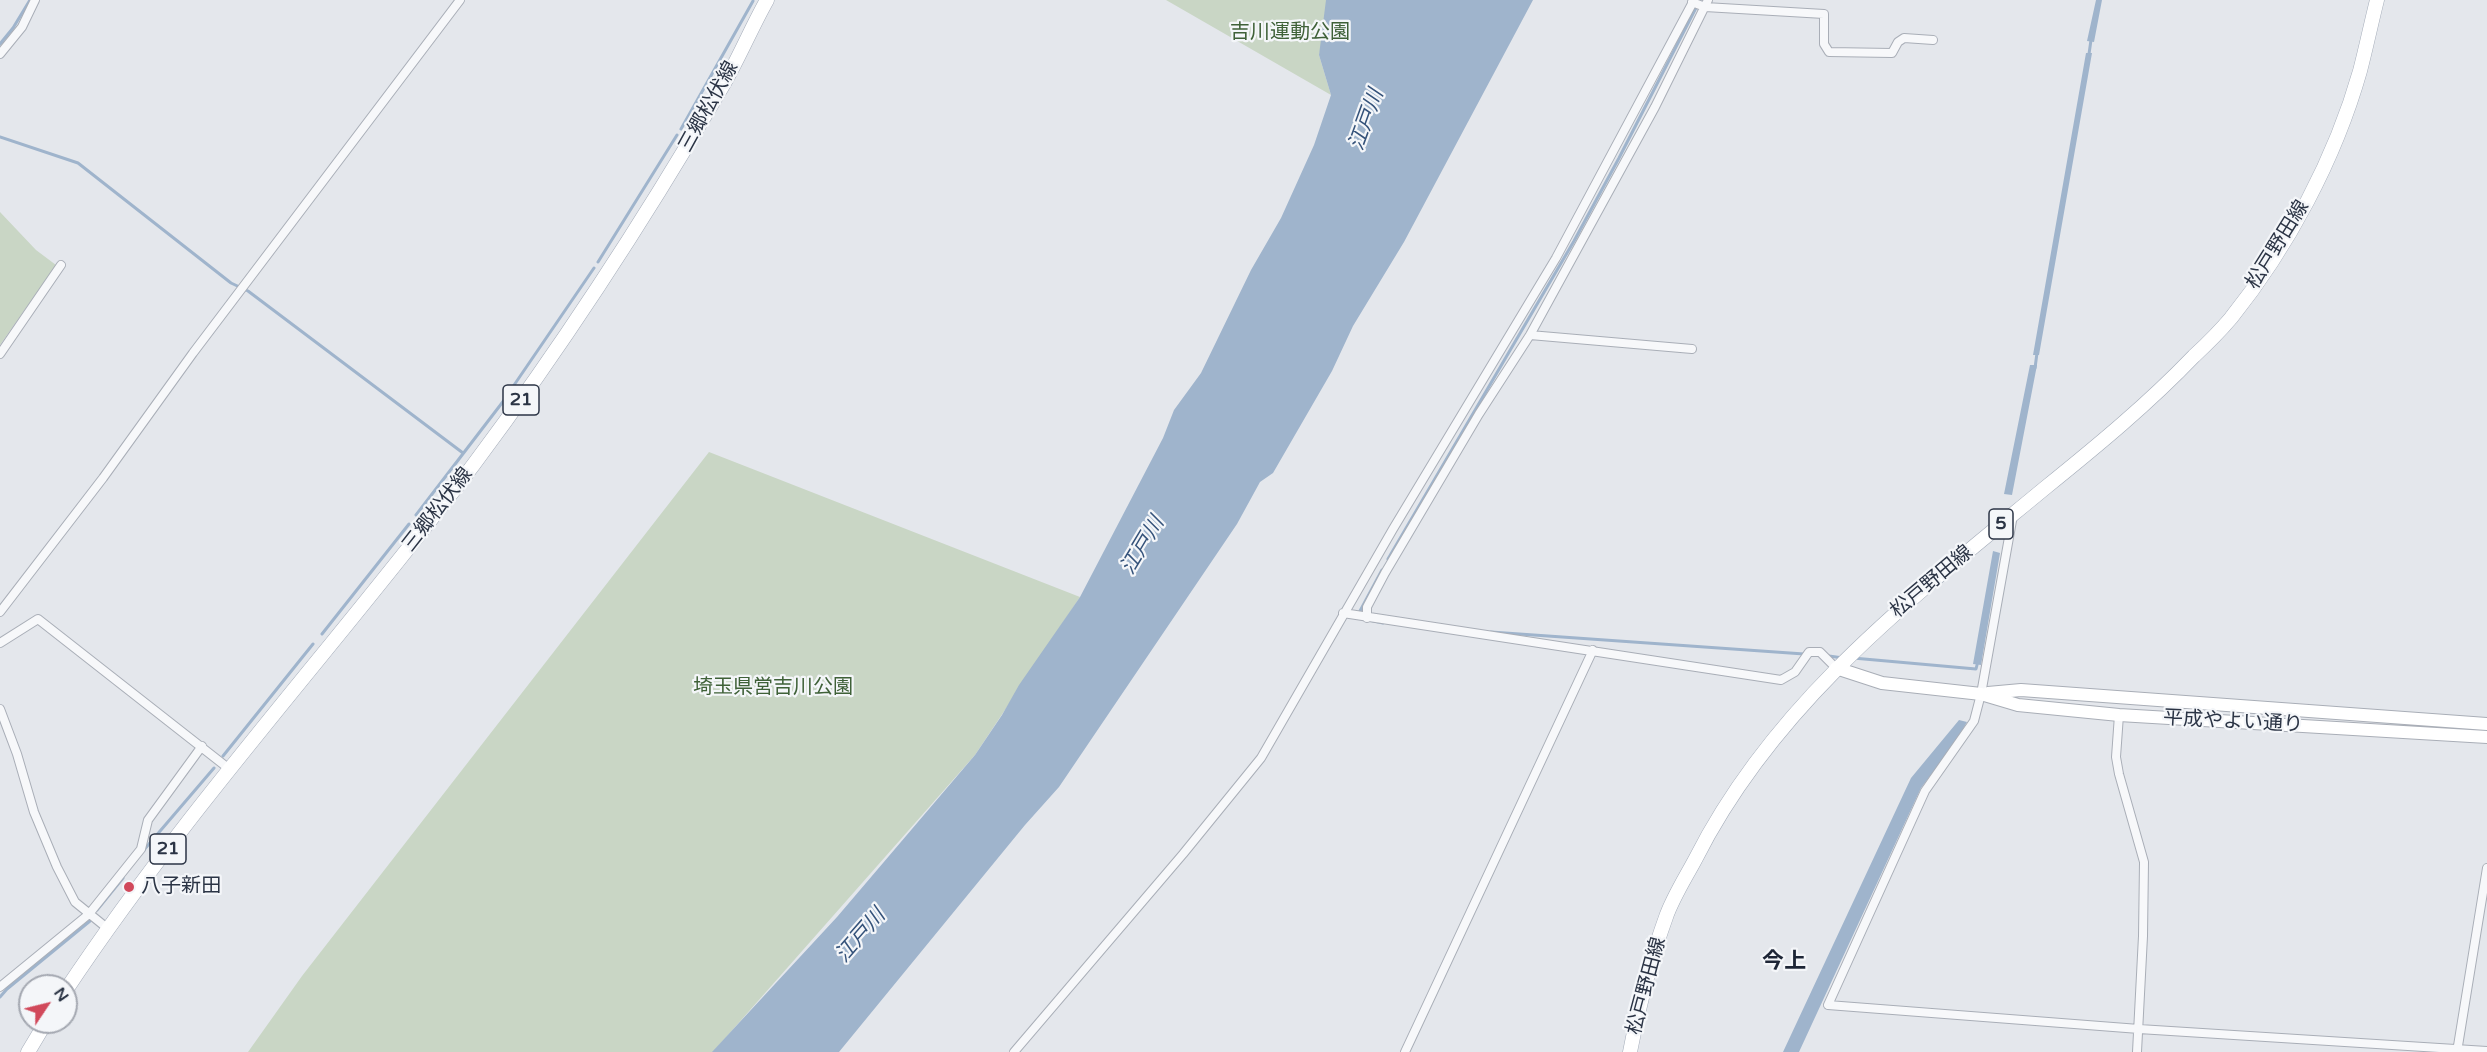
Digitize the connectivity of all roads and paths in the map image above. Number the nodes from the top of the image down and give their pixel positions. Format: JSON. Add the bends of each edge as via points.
{"nodes":[{"id":1,"x":35,"y":0,"type":"edge"},
{"id":2,"x":460,"y":0,"type":"edge"},
{"id":3,"x":2377,"y":0,"type":"edge"},
{"id":4,"x":763,"y":1,"type":"edge"},
{"id":5,"x":1693,"y":1,"type":"edge"},
{"id":6,"x":1707,"y":3,"type":"edge"},
{"id":7,"x":1933,"y":40,"type":"dead end"},
{"id":8,"x":0,"y":54,"type":"edge"},
{"id":9,"x":61,"y":265,"type":"dead end"},
{"id":10,"x":1530,"y":336,"type":"junction"},
{"id":11,"x":1692,"y":349,"type":"dead end"},
{"id":12,"x":0,"y":354,"type":"edge"},
{"id":13,"x":2013,"y":514,"type":"junction"},
{"id":14,"x":0,"y":612,"type":"edge"},
{"id":15,"x":1343,"y":613,"type":"junction"},
{"id":16,"x":1367,"y":618,"type":"junction"},
{"id":17,"x":0,"y":643,"type":"edge"},
{"id":18,"x":1593,"y":650,"type":"junction"},
{"id":19,"x":1836,"y":668,"type":"junction"},
{"id":20,"x":1981,"y":694,"type":"junction"},
{"id":21,"x":0,"y":709,"type":"edge"},
{"id":22,"x":2120,"y":716,"type":"junction"},
{"id":23,"x":2487,"y":724,"type":"edge"},
{"id":24,"x":2487,"y":737,"type":"edge"},
{"id":25,"x":202,"y":746,"type":"junction"},
{"id":26,"x":228,"y":768,"type":"junction"},
{"id":27,"x":2487,"y":868,"type":"edge"},
{"id":28,"x":89,"y":914,"type":"junction"},
{"id":29,"x":107,"y":928,"type":"junction"},
{"id":30,"x":77,"y":974,"type":"edge"},
{"id":31,"x":2,"y":983,"type":"edge"},
{"id":32,"x":2139,"y":1029,"type":"junction"},
{"id":33,"x":39,"y":1034,"type":"edge"},
{"id":34,"x":2457,"y":1051,"type":"edge"},
{"id":35,"x":28,"y":1052,"type":"edge"},
{"id":36,"x":1014,"y":1052,"type":"edge"},
{"id":37,"x":1405,"y":1052,"type":"edge"},
{"id":38,"x":1630,"y":1052,"type":"edge"},
{"id":39,"x":2138,"y":1052,"type":"edge"},
{"id":40,"x":2487,"y":1052,"type":"edge"}],
"edges":[{"from":1,"to":8,"type":"street","via":[[22,27]]},
{"from":2,"to":14,"type":"street"},
{"from":3,"to":13,"type":"main road","name":"松戸野田線","number":"5","via":[[2346,113],[2318,179],[2260,278],[2230,320],[2176,375],[2118,429]]},
{"from":4,"to":26,"type":"main road","name":"三郷松伏線","number":"21","via":[[722,88],[661,189],[519,403],[424,528]]},
{"from":5,"to":6,"type":"street"},
{"from":5,"to":15,"type":"street","via":[[1556,258]]},
{"from":6,"to":7,"type":"street","via":[[1824,14],[1824,44],[1829,51],[1892,53],[1904,38]]},
{"from":6,"to":10,"type":"street"},
{"from":9,"to":12,"type":"street"},
{"from":10,"to":11,"type":"street"},
{"from":10,"to":16,"type":"street","via":[[1385,573],[1367,608]]},
{"from":13,"to":19,"type":"main road","name":"松戸野田線","number":"5","via":[[1910,599]]},
{"from":13,"to":20,"type":"street"},
{"from":15,"to":16,"type":"street"},
{"from":15,"to":36,"type":"street","via":[[1255,766]]},
{"from":16,"to":18,"type":"street"},
{"from":17,"to":25,"type":"street","via":[[38,619]]},
{"from":18,"to":19,"type":"street","via":[[1781,680],[1795,672],[1809,651],[1820,652]]},
{"from":18,"to":37,"type":"street"},
{"from":19,"to":20,"type":"street","name":"平成やよい通り","via":[[1882,683]]},
{"from":19,"to":38,"type":"main road","name":"松戸野田線","number":"5","via":[[1778,732],[1713,824],[1667,914],[1640,1003]]},
{"from":20,"to":22,"type":"street","name":"平成やよい通り","via":[[2018,705]]},
{"from":20,"to":23,"type":"street","name":"平成やよい通り","via":[[2021,690]]},
{"from":20,"to":32,"type":"street","via":[[1974,721],[1925,791],[1828,1005]]},
{"from":21,"to":28,"type":"street","via":[[57,867],[75,902]]},
{"from":22,"to":24,"type":"street","name":"平成やよい通り"},
{"from":22,"to":32,"type":"street","via":[[2116,756],[2144,862]]},
{"from":25,"to":26,"type":"street"},
{"from":25,"to":28,"type":"street","via":[[148,820],[141,849]]},
{"from":26,"to":29,"type":"main road","name":"三郷松伏線","number":"21"},
{"from":27,"to":34,"type":"street"},
{"from":28,"to":29,"type":"street"},
{"from":28,"to":31,"type":"street"},
{"from":29,"to":30,"type":"main road","name":"三郷松伏線","number":"21"},
{"from":32,"to":34,"type":"street"},
{"from":32,"to":39,"type":"street"},
{"from":33,"to":35,"type":"main road"},
{"from":34,"to":40,"type":"street"}]}
